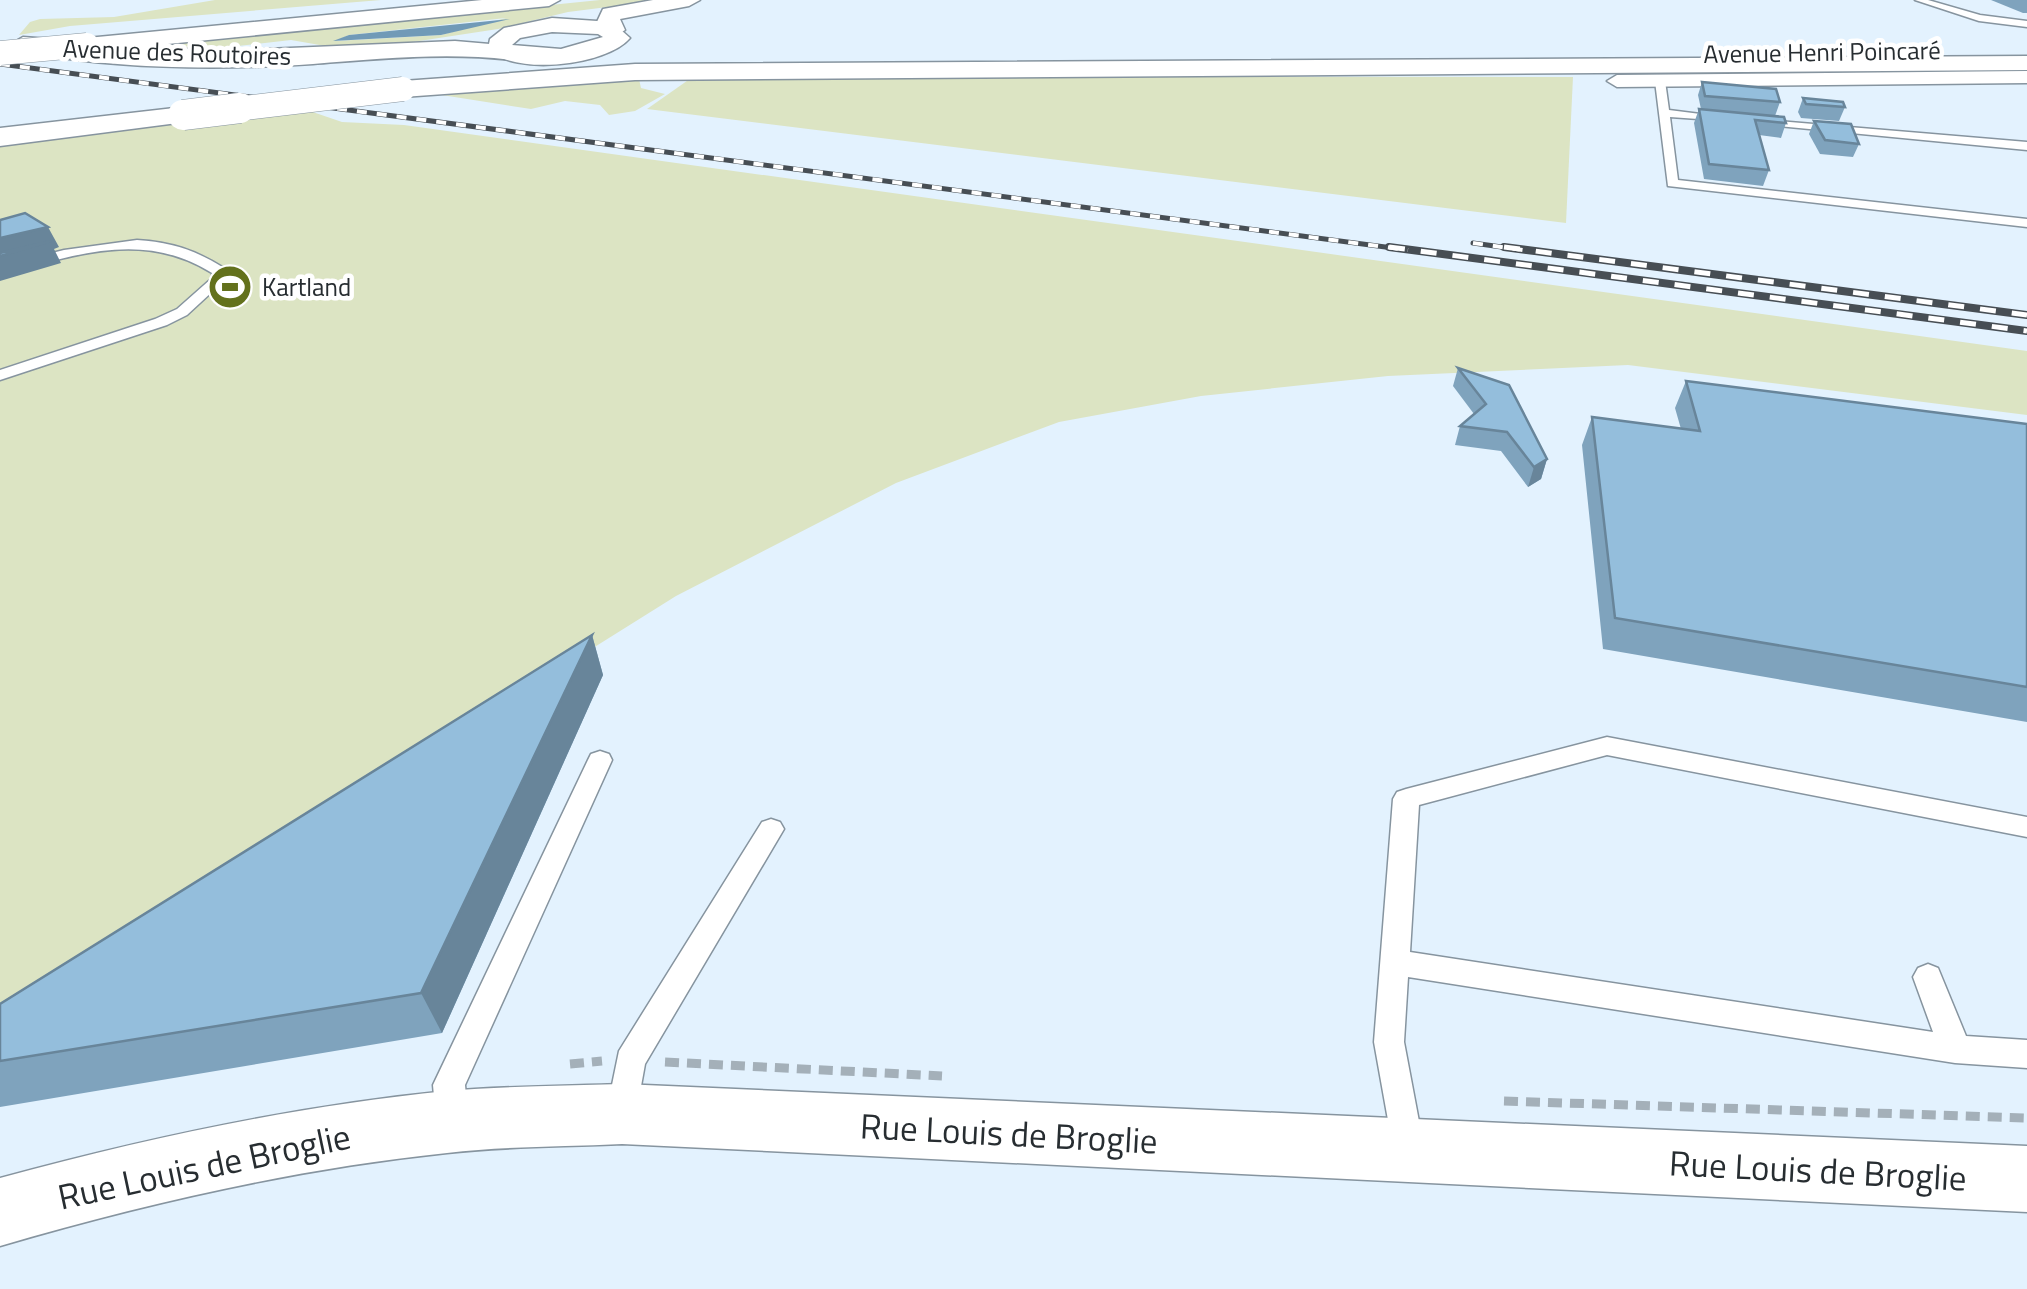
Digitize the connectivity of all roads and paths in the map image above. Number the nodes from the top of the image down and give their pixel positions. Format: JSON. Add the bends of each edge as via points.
{"nodes":[{"id":1,"x":474,"y":0,"type":"edge"},
{"id":2,"x":548,"y":0,"type":"edge"},
{"id":3,"x":689,"y":0,"type":"edge"},
{"id":4,"x":1919,"y":0,"type":"edge"},
{"id":5,"x":2027,"y":24,"type":"edge"},
{"id":6,"x":613,"y":36,"type":"junction"},
{"id":7,"x":0,"y":43,"type":"edge"},
{"id":8,"x":0,"y":54,"type":"edge"},
{"id":9,"x":2027,"y":61,"type":"edge"},
{"id":10,"x":1105,"y":66,"type":"junction"},
{"id":11,"x":758,"y":72,"type":"junction"},
{"id":12,"x":2027,"y":78,"type":"edge"},
{"id":13,"x":1617,"y":81,"type":"dead end"},
{"id":14,"x":1660,"y":81,"type":"junction"},
{"id":15,"x":1664,"y":112,"type":"junction"},
{"id":16,"x":0,"y":137,"type":"edge"},
{"id":17,"x":2027,"y":146,"type":"edge"},
{"id":18,"x":2027,"y":223,"type":"edge"},
{"id":19,"x":0,"y":271,"type":"edge"},
{"id":20,"x":0,"y":375,"type":"edge"},
{"id":21,"x":600,"y":760,"type":"dead end"},
{"id":22,"x":2027,"y":827,"type":"edge"},
{"id":23,"x":771,"y":828,"type":"dead end"},
{"id":24,"x":1394,"y":962,"type":"junction"},
{"id":25,"x":1928,"y":977,"type":"dead end"},
{"id":26,"x":1955,"y":1049,"type":"junction"},
{"id":27,"x":2027,"y":1054,"type":"edge"},
{"id":28,"x":558,"y":1064,"type":"dead end"},
{"id":29,"x":964,"y":1077,"type":"dead end"},
{"id":30,"x":626,"y":1088,"type":"junction"},
{"id":31,"x":1497,"y":1100,"type":"dead end"},
{"id":32,"x":2027,"y":1118,"type":"edge"},
{"id":33,"x":452,"y":1121,"type":"junction"},
{"id":34,"x":1408,"y":1151,"type":"junction"},
{"id":35,"x":2027,"y":1179,"type":"edge"},
{"id":36,"x":0,"y":1212,"type":"edge"}],
"edges":[{"from":1,"to":7,"type":"main road"},
{"from":2,"to":8,"type":"main road","bridge":true},
{"from":3,"to":6,"type":"main road","via":[[611,14],[606,18]]},
{"from":4,"to":5,"type":"lane"},
{"from":6,"to":7,"type":"main road","name":"Avenue des Routoires","via":[[573,24],[512,43],[177,58]]},
{"from":6,"to":10,"type":"main road","name":"Avenue des Routoires","via":[[618,52],[644,58]]},
{"from":9,"to":10,"type":"main road"},
{"from":9,"to":11,"type":"main road"},
{"from":10,"to":11,"type":"main road"},
{"from":11,"to":16,"type":"main road","bridge":true,"via":[[586,73]]},
{"from":12,"to":14,"type":"street","name":"Avenue Henri Poincaré"},
{"from":13,"to":14,"type":"street","name":"Avenue Henri Poincaré"},
{"from":14,"to":15,"type":"lane"},
{"from":15,"to":17,"type":"lane"},
{"from":15,"to":18,"type":"lane","via":[[1672,183]]},
{"from":19,"to":20,"type":"lane","via":[[89,249],[162,246],[219,270],[219,280],[182,312]]},
{"from":21,"to":33,"type":"lane","via":[[454,1073]]},
{"from":22,"to":24,"type":"lane","via":[[1607,746],[1406,798]]},
{"from":23,"to":30,"type":"lane"},
{"from":24,"to":26,"type":"lane"},
{"from":24,"to":34,"type":"lane","via":[[1388,1042]]},
{"from":25,"to":26,"type":"lane"},
{"from":26,"to":27,"type":"lane"},
{"from":28,"to":30,"type":"path"},
{"from":29,"to":30,"type":"path"},
{"from":30,"to":33,"type":"street","name":"Rue Louis de Broglie"},
{"from":30,"to":34,"type":"street","name":"Rue Louis de Broglie"},
{"from":31,"to":32,"type":"path"},
{"from":33,"to":36,"type":"street","name":"Rue Louis de Broglie","via":[[220,1159]]},
{"from":34,"to":35,"type":"street","name":"Rue Louis de Broglie"}]}
